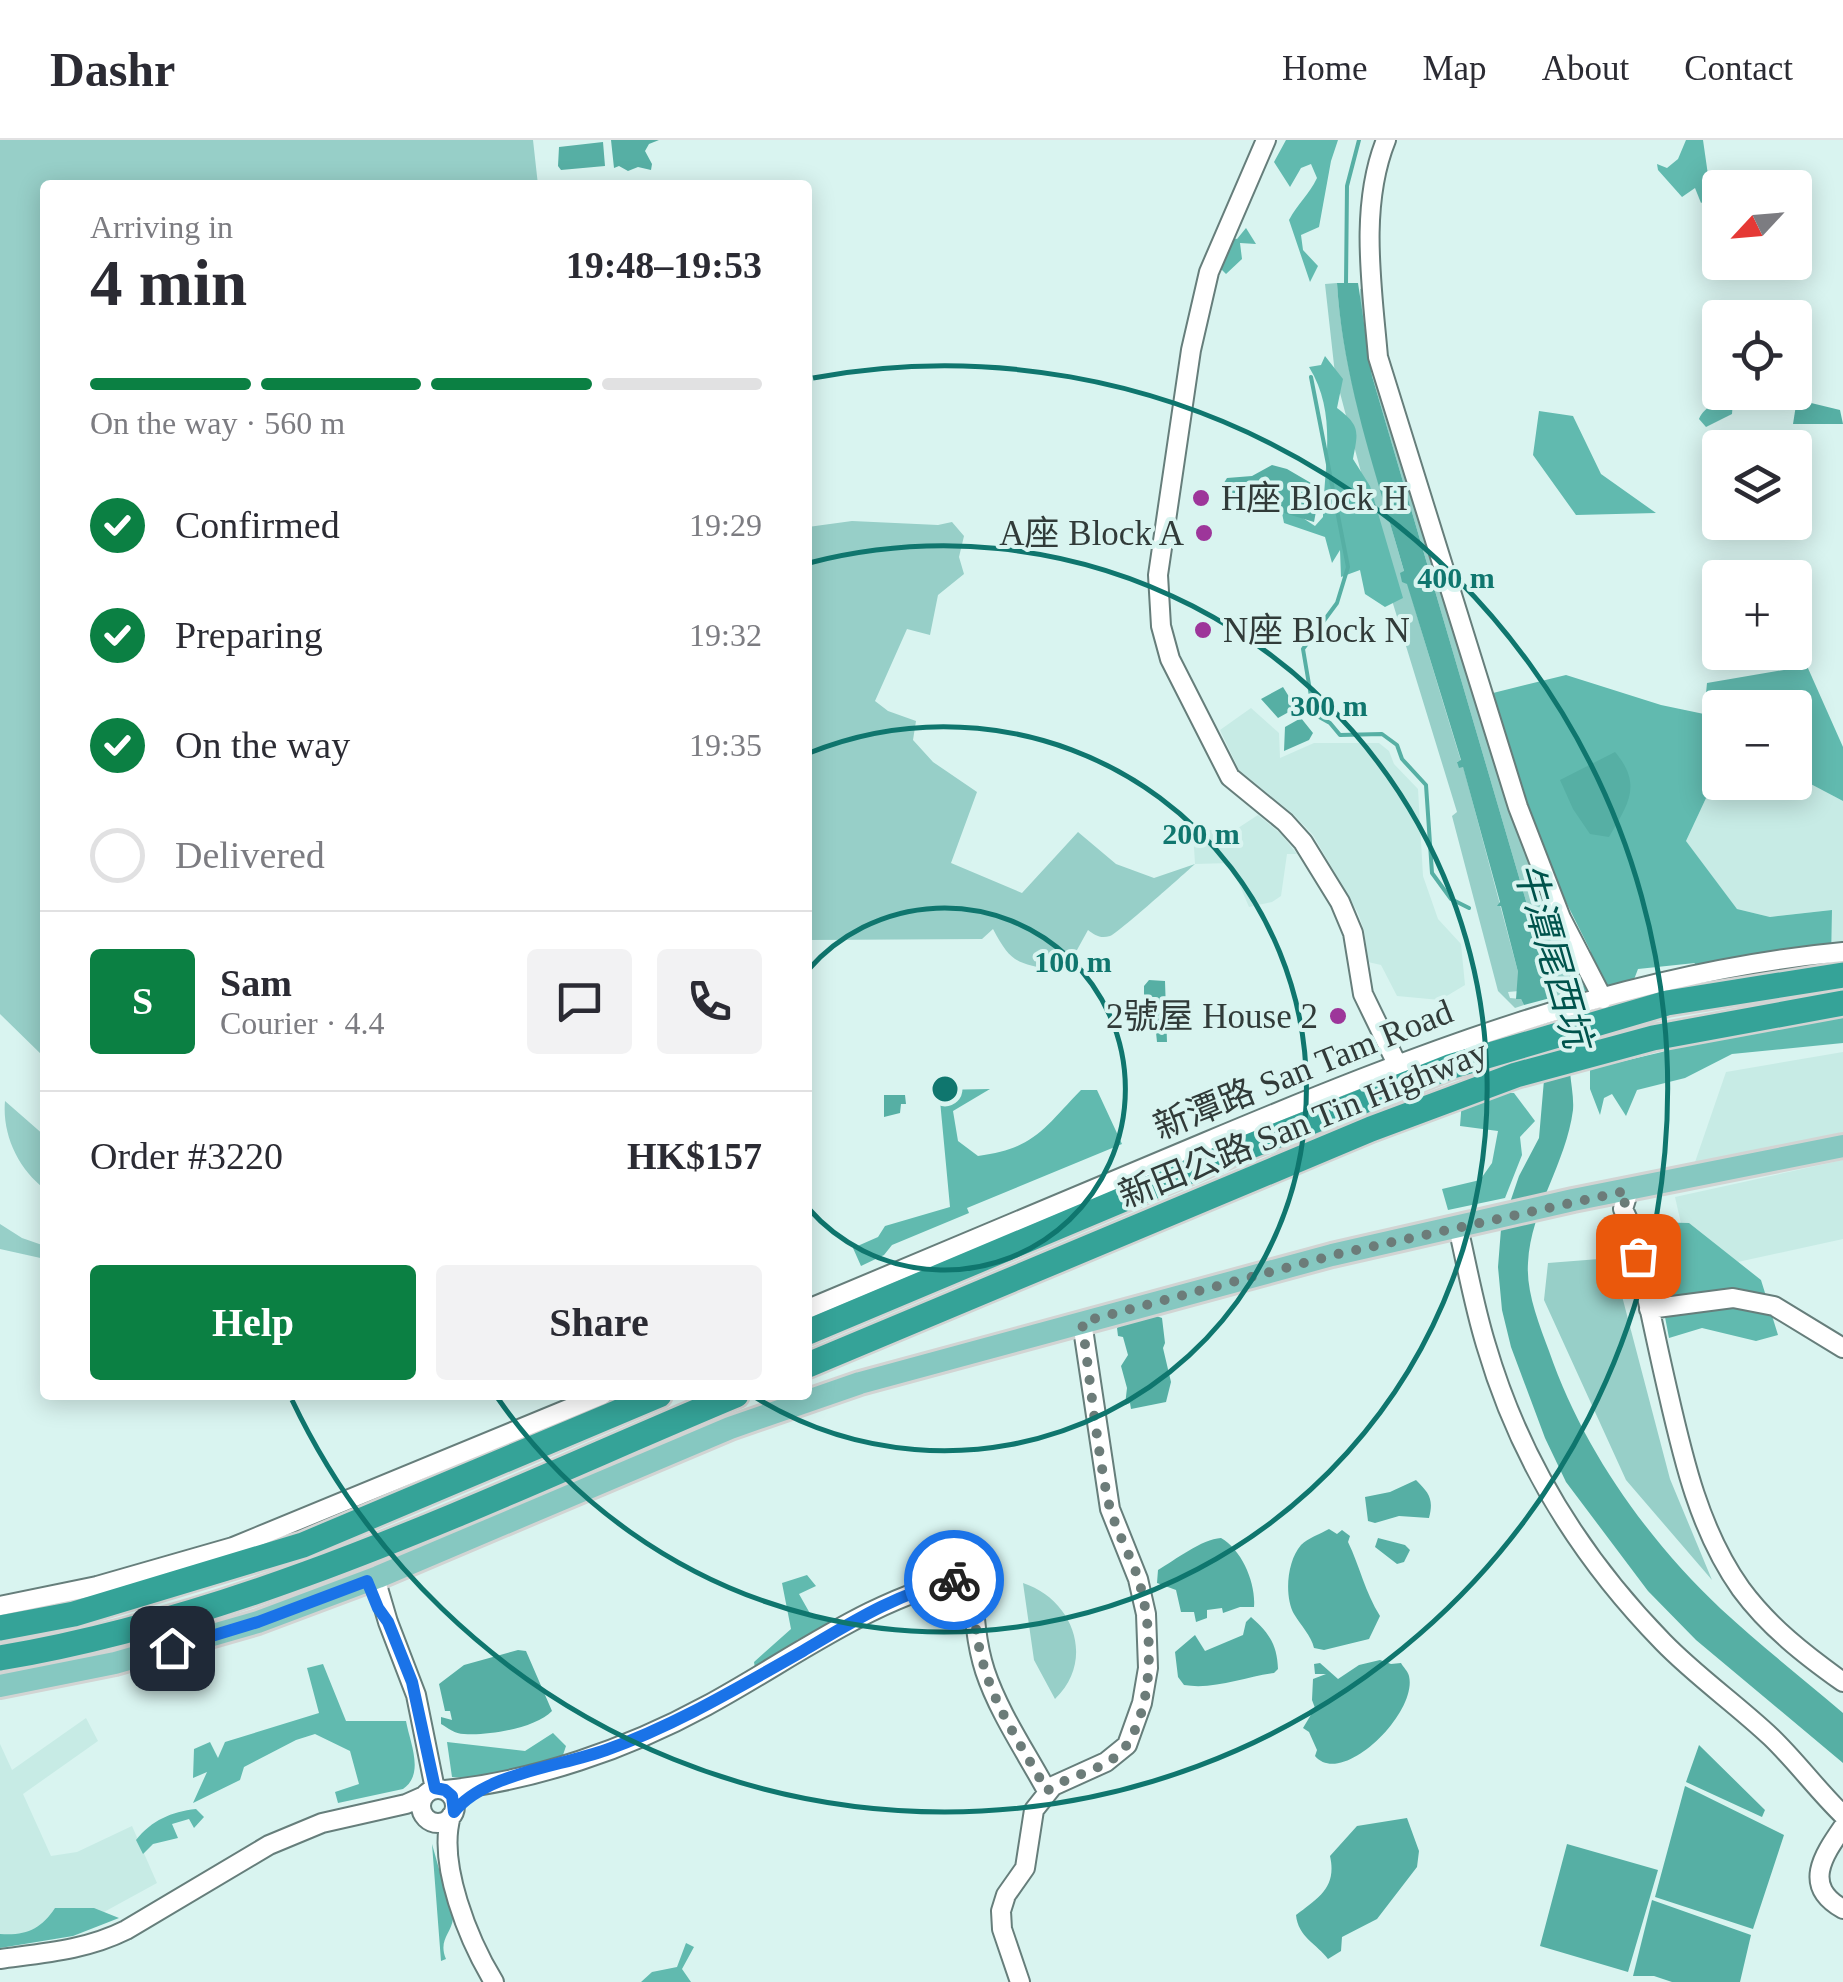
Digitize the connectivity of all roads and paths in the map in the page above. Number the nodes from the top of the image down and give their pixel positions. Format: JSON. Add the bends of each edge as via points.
{"nodes":[{"id":1,"x":1266,"y":140,"type":"edge"},
{"id":2,"x":1386,"y":140,"type":"edge"},
{"id":3,"x":1843,"y":952,"type":"edge"},
{"id":4,"x":1843,"y":975,"type":"edge"},
{"id":5,"x":1603,"y":998,"type":"junction"},
{"id":6,"x":1843,"y":1002,"type":"edge"},
{"id":7,"x":1570,"y":1018,"type":"junction"},
{"id":8,"x":1503,"y":1038,"type":"junction"},
{"id":9,"x":1396,"y":1064,"type":"junction"},
{"id":10,"x":1843,"y":1146,"type":"edge"},
{"id":11,"x":1627,"y":1194,"type":"junction"},
{"id":12,"x":1458,"y":1226,"type":"junction"},
{"id":13,"x":812,"y":1307,"type":"edge"},
{"id":14,"x":1649,"y":1309,"type":"junction"},
{"id":15,"x":1082,"y":1322,"type":"junction"},
{"id":16,"x":812,"y":1330,"type":"edge"},
{"id":17,"x":1843,"y":1348,"type":"edge"},
{"id":18,"x":812,"y":1363,"type":"edge"},
{"id":19,"x":812,"y":1399,"type":"edge"},
{"id":20,"x":590,"y":1400,"type":"edge"},
{"id":21,"x":647,"y":1400,"type":"edge"},
{"id":22,"x":724,"y":1400,"type":"edge"},
{"id":23,"x":810,"y":1400,"type":"edge"},
{"id":24,"x":371,"y":1579,"type":"junction"},
{"id":25,"x":0,"y":1606,"type":"edge"},
{"id":26,"x":0,"y":1628,"type":"edge"},
{"id":27,"x":0,"y":1658,"type":"edge"},
{"id":28,"x":1843,"y":1682,"type":"edge"},
{"id":29,"x":0,"y":1686,"type":"edge"},
{"id":30,"x":485,"y":1786,"type":"junction"},
{"id":31,"x":1047,"y":1791,"type":"junction"},
{"id":32,"x":431,"y":1802,"type":"junction"},
{"id":33,"x":452,"y":1814,"type":"junction"},
{"id":34,"x":1843,"y":1815,"type":"edge"},
{"id":35,"x":1843,"y":1827,"type":"edge"},
{"id":36,"x":450,"y":1861,"type":"junction"},
{"id":37,"x":1843,"y":1909,"type":"edge"},
{"id":38,"x":0,"y":1959,"type":"edge"},
{"id":39,"x":494,"y":1982,"type":"edge"},
{"id":40,"x":1020,"y":1982,"type":"edge"}],
"edges":[{"from":1,"to":9,"type":"street","via":[[1210,272],[1191,350],[1158,575],[1162,626],[1170,659],[1230,777],[1303,842],[1340,902],[1353,933],[1362,994]]},
{"from":2,"to":5,"type":"street","via":[[1371,199],[1378,357],[1514,793],[1561,918]]},
{"from":3,"to":5,"type":"street"},
{"from":4,"to":7,"type":"highway","name":"新田公路 San Tin Highway"},
{"from":5,"to":7,"type":"street"},
{"from":6,"to":18,"type":"highway","name":"新田公路 San Tin Highway","via":[[1725,1022],[1516,1075]]},
{"from":7,"to":8,"type":"highway","name":"新田公路 San Tin Highway"},
{"from":8,"to":9,"type":"street","name":"新潭路 San Tam Road"},
{"from":8,"to":16,"type":"highway","name":"新田公路 San Tin Highway","via":[[1449,1067]]},
{"from":9,"to":13,"type":"street","name":"新潭路 San Tam Road"},
{"from":10,"to":11,"type":"main road"},
{"from":11,"to":12,"type":"main road"},
{"from":11,"to":14,"type":"street","via":[[1624,1209]]},
{"from":12,"to":15,"type":"main road"},
{"from":12,"to":34,"type":"street","via":[[1498,1381],[1568,1525],[1666,1645],[1770,1736]]},
{"from":14,"to":17,"type":"street","via":[[1734,1298],[1774,1306]]},
{"from":14,"to":28,"type":"street","via":[[1706,1527],[1760,1612]]},
{"from":15,"to":19,"type":"main road"},
{"from":15,"to":31,"type":"street","via":[[1107,1495],[1146,1614],[1148,1668],[1126,1745]]},
{"from":20,"to":25,"type":"street","via":[[234,1546]]},
{"from":21,"to":26,"type":"highway","via":[[303,1545],[74,1614]]},
{"from":22,"to":27,"type":"highway","via":[[289,1581],[121,1633]]},
{"from":23,"to":24,"type":"main road"},
{"from":24,"to":29,"type":"main road","via":[[172,1648]]},
{"from":24,"to":32,"type":"street","via":[[416,1695]]},
{"from":30,"to":31,"type":"street","via":[[636,1738],[705,1707],[894,1600],[972,1576],[985,1671]]},
{"from":30,"to":32,"type":"street"},
{"from":30,"to":33,"type":"street"},
{"from":31,"to":40,"type":"street","via":[[1032,1818],[1025,1868],[1001,1911]]},
{"from":32,"to":33,"type":"street","via":[[454,1800]]},
{"from":32,"to":33,"type":"street","via":[[439,1823]]},
{"from":32,"to":36,"type":"street"},
{"from":32,"to":38,"type":"street","via":[[335,1819],[269,1844],[102,1942]]},
{"from":33,"to":36,"type":"street"},
{"from":35,"to":37,"type":"street","via":[[1819,1878],[1826,1897]]},
{"from":36,"to":39,"type":"street","via":[[468,1929]]}]}
